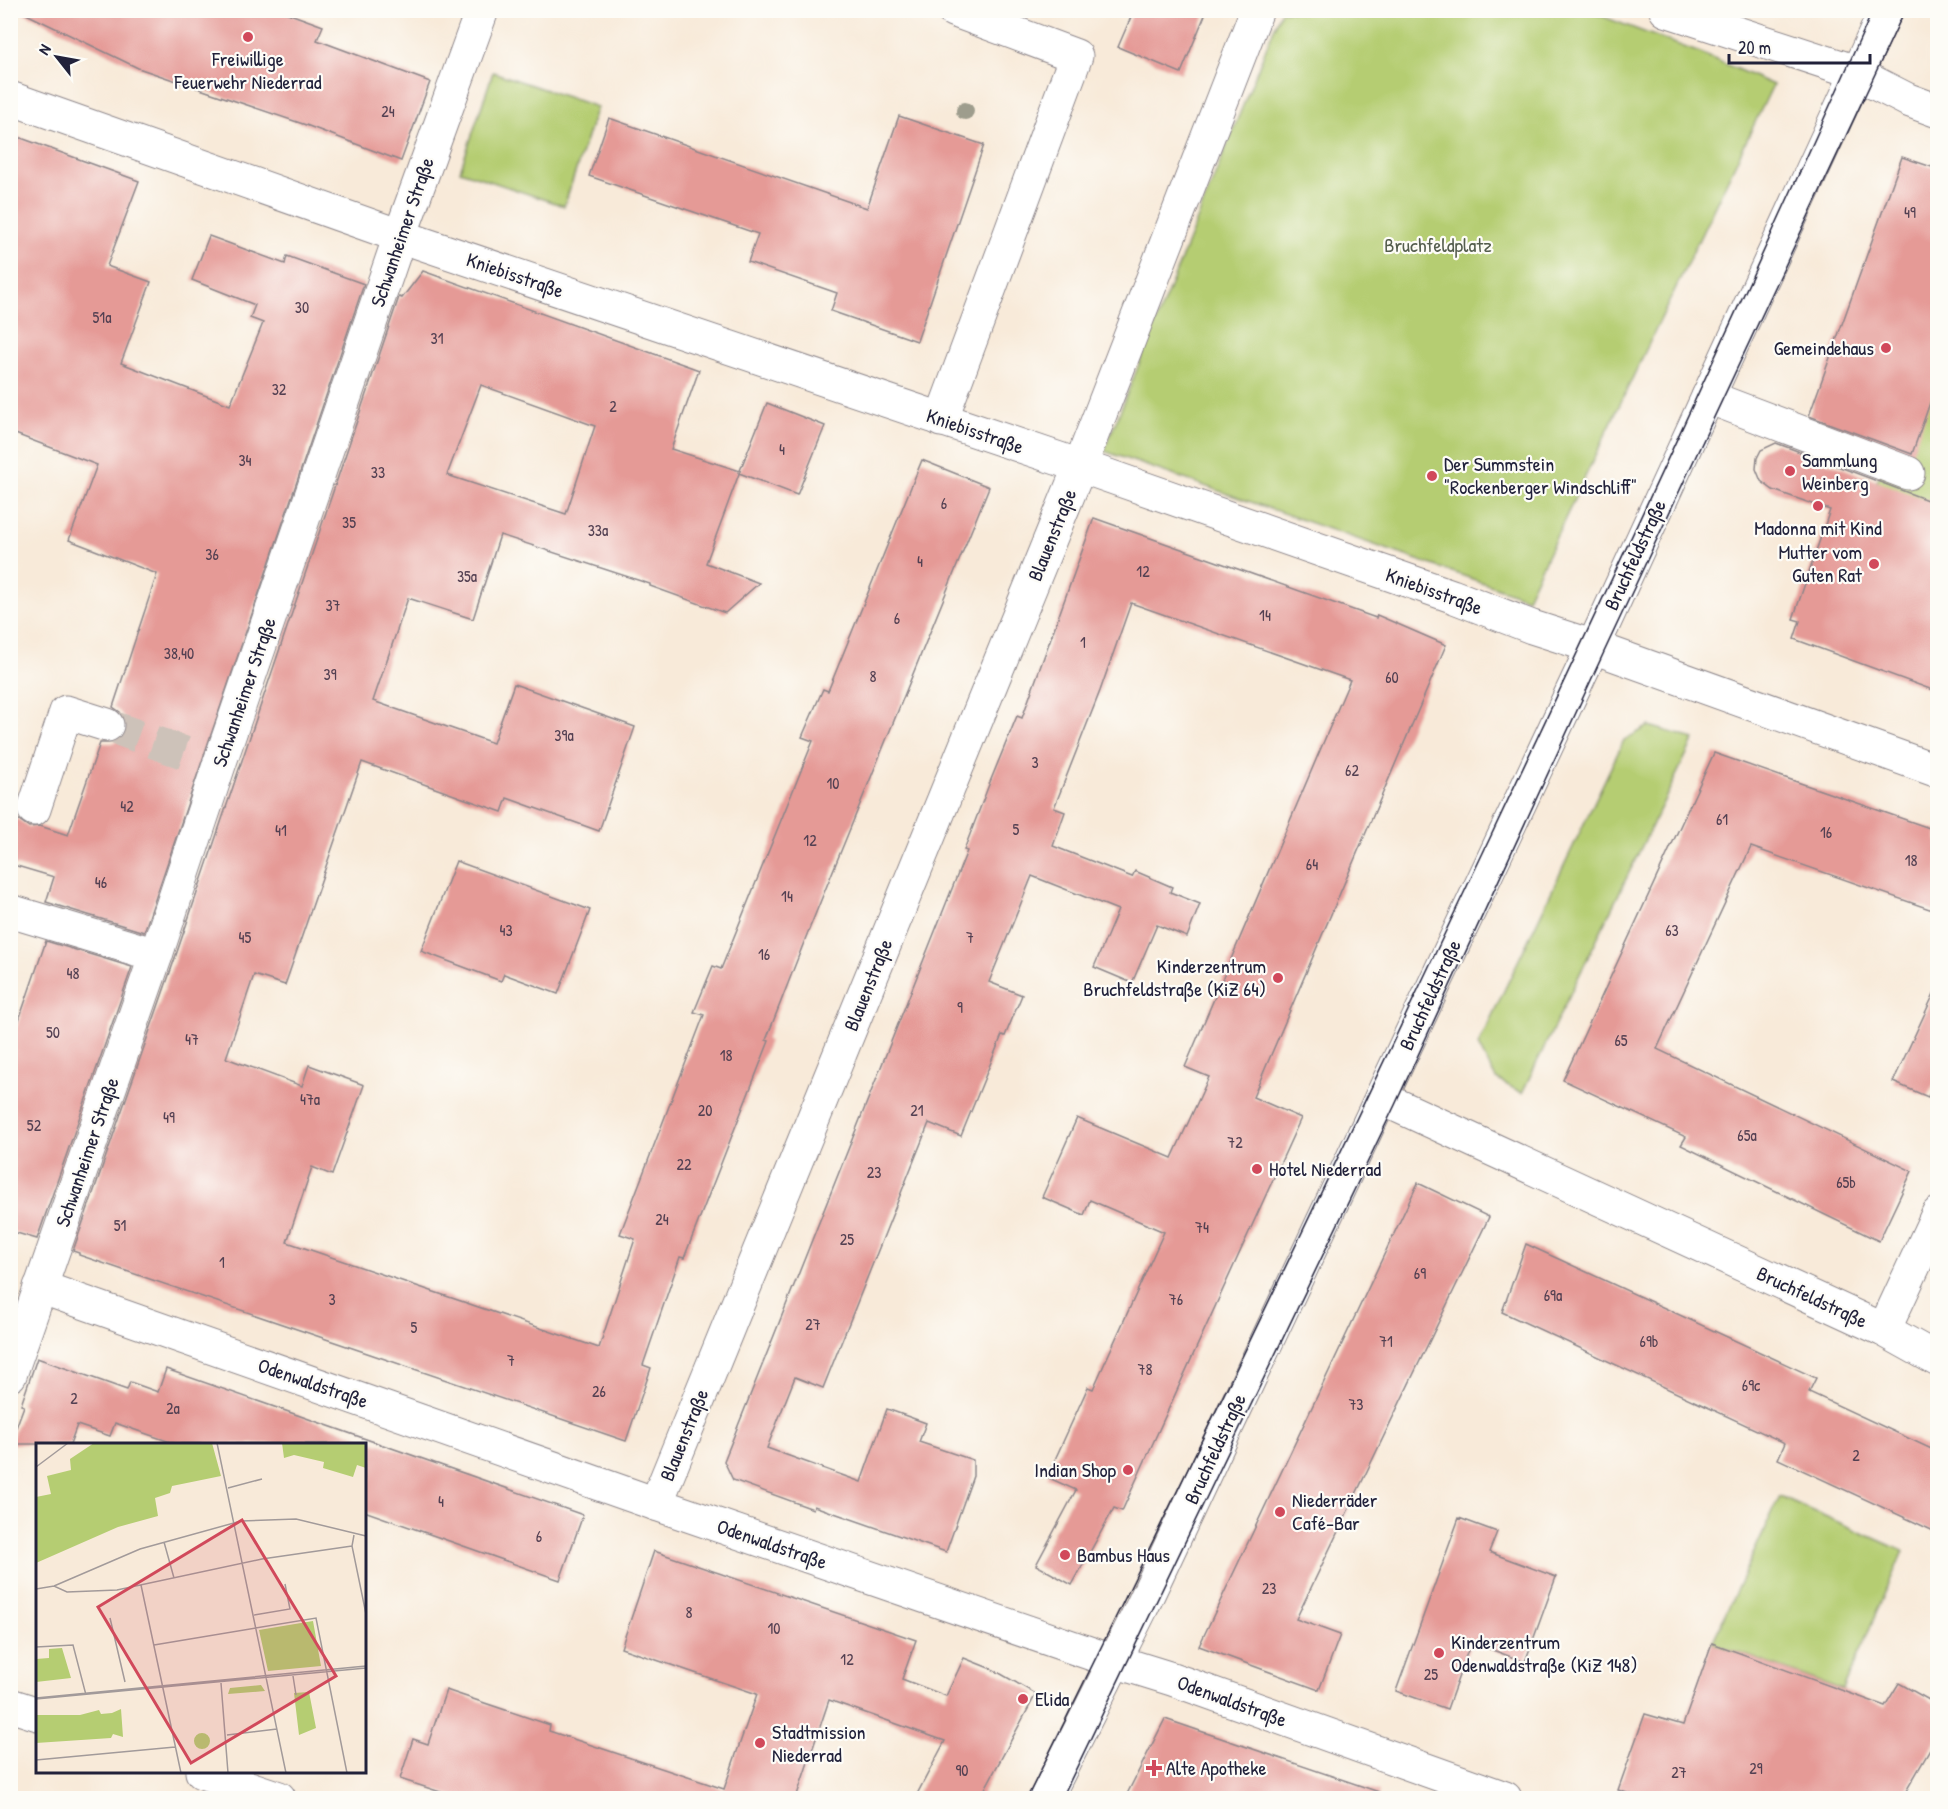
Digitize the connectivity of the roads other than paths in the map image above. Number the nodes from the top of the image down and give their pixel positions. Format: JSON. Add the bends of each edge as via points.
{"nodes":[{"id":1,"x":482,"y":10,"type":"edge"},
{"id":2,"x":953,"y":10,"type":"edge"},
{"id":3,"x":1257,"y":10,"type":"edge"},
{"id":4,"x":1666,"y":10,"type":"edge"},
{"id":5,"x":1886,"y":10,"type":"edge"},
{"id":6,"x":1857,"y":74,"type":"junction"},
{"id":7,"x":10,"y":98,"type":"edge"},
{"id":8,"x":1938,"y":111,"type":"edge"},
{"id":9,"x":400,"y":236,"type":"junction"},
{"id":10,"x":1708,"y":398,"type":"junction"},
{"id":11,"x":941,"y":420,"type":"junction"},
{"id":12,"x":1080,"y":466,"type":"junction"},
{"id":13,"x":1908,"y":473,"type":"dead end"},
{"id":14,"x":1593,"y":647,"type":"junction"},
{"id":15,"x":107,"y":725,"type":"tunnel mouth"},
{"id":16,"x":1938,"y":771,"type":"edge"},
{"id":17,"x":34,"y":809,"type":"dead end"},
{"id":18,"x":10,"y":911,"type":"edge"},
{"id":19,"x":156,"y":955,"type":"junction"},
{"id":20,"x":1382,"y":1098,"type":"junction"},
{"id":21,"x":1938,"y":1214,"type":"edge"},
{"id":22,"x":40,"y":1287,"type":"junction"},
{"id":23,"x":1884,"y":1330,"type":"junction"},
{"id":24,"x":1938,"y":1360,"type":"edge"},
{"id":25,"x":10,"y":1375,"type":"edge"},
{"id":26,"x":656,"y":1504,"type":"junction"},
{"id":27,"x":1114,"y":1662,"type":"junction"},
{"id":28,"x":10,"y":1705,"type":"edge"},
{"id":29,"x":36,"y":1713,"type":"edge"},
{"id":30,"x":205,"y":1773,"type":"edge"},
{"id":31,"x":279,"y":1798,"type":"edge"},
{"id":32,"x":1046,"y":1798,"type":"edge"},
{"id":33,"x":1504,"y":1798,"type":"edge"}],
"edges":[{"from":1,"to":9,"type":"street","name":"Schwanheimer Straße"},
{"from":2,"to":11,"type":"street","via":[[1076,56]]},
{"from":3,"to":12,"type":"street"},
{"from":4,"to":6,"type":"street"},
{"from":5,"to":6,"type":"street","name":"Bruchfeldstraße"},
{"from":6,"to":8,"type":"street"},
{"from":6,"to":10,"type":"street","name":"Bruchfeldstraße"},
{"from":7,"to":9,"type":"street","name":"Kniebisstraße"},
{"from":9,"to":11,"type":"street","name":"Kniebisstraße"},
{"from":9,"to":19,"type":"street","name":"Schwanheimer Straße","via":[[206,760]]},
{"from":10,"to":13,"type":"street"},
{"from":10,"to":14,"type":"street","name":"Bruchfeldstraße"},
{"from":11,"to":12,"type":"street","name":"Kniebisstraße"},
{"from":12,"to":14,"type":"street","name":"Kniebisstraße"},
{"from":12,"to":26,"type":"street","name":"Blauenstraße"},
{"from":14,"to":16,"type":"street","name":"Kniebisstraße"},
{"from":14,"to":20,"type":"street","name":"Bruchfeldstraße"},
{"from":15,"to":17,"type":"street","via":[[66,712]]},
{"from":18,"to":19,"type":"street"},
{"from":19,"to":22,"type":"street","name":"Schwanheimer Straße"},
{"from":20,"to":23,"type":"street","name":"Bruchfeldstraße"},
{"from":20,"to":27,"type":"street","name":"Bruchfeldstraße"},
{"from":21,"to":23,"type":"street"},
{"from":22,"to":25,"type":"street","name":"Schwanheimer Straße"},
{"from":22,"to":26,"type":"street","name":"Odenwaldstraße"},
{"from":23,"to":24,"type":"street","name":"Bruchfeldstraße"},
{"from":26,"to":27,"type":"street","name":"Odenwaldstraße"},
{"from":27,"to":32,"type":"street","name":"Bruchfeldstraße"},
{"from":27,"to":33,"type":"street","name":"Odenwaldstraße","via":[[1172,1679]]},
{"from":28,"to":29,"type":"street"},
{"from":30,"to":31,"type":"street"}]}
